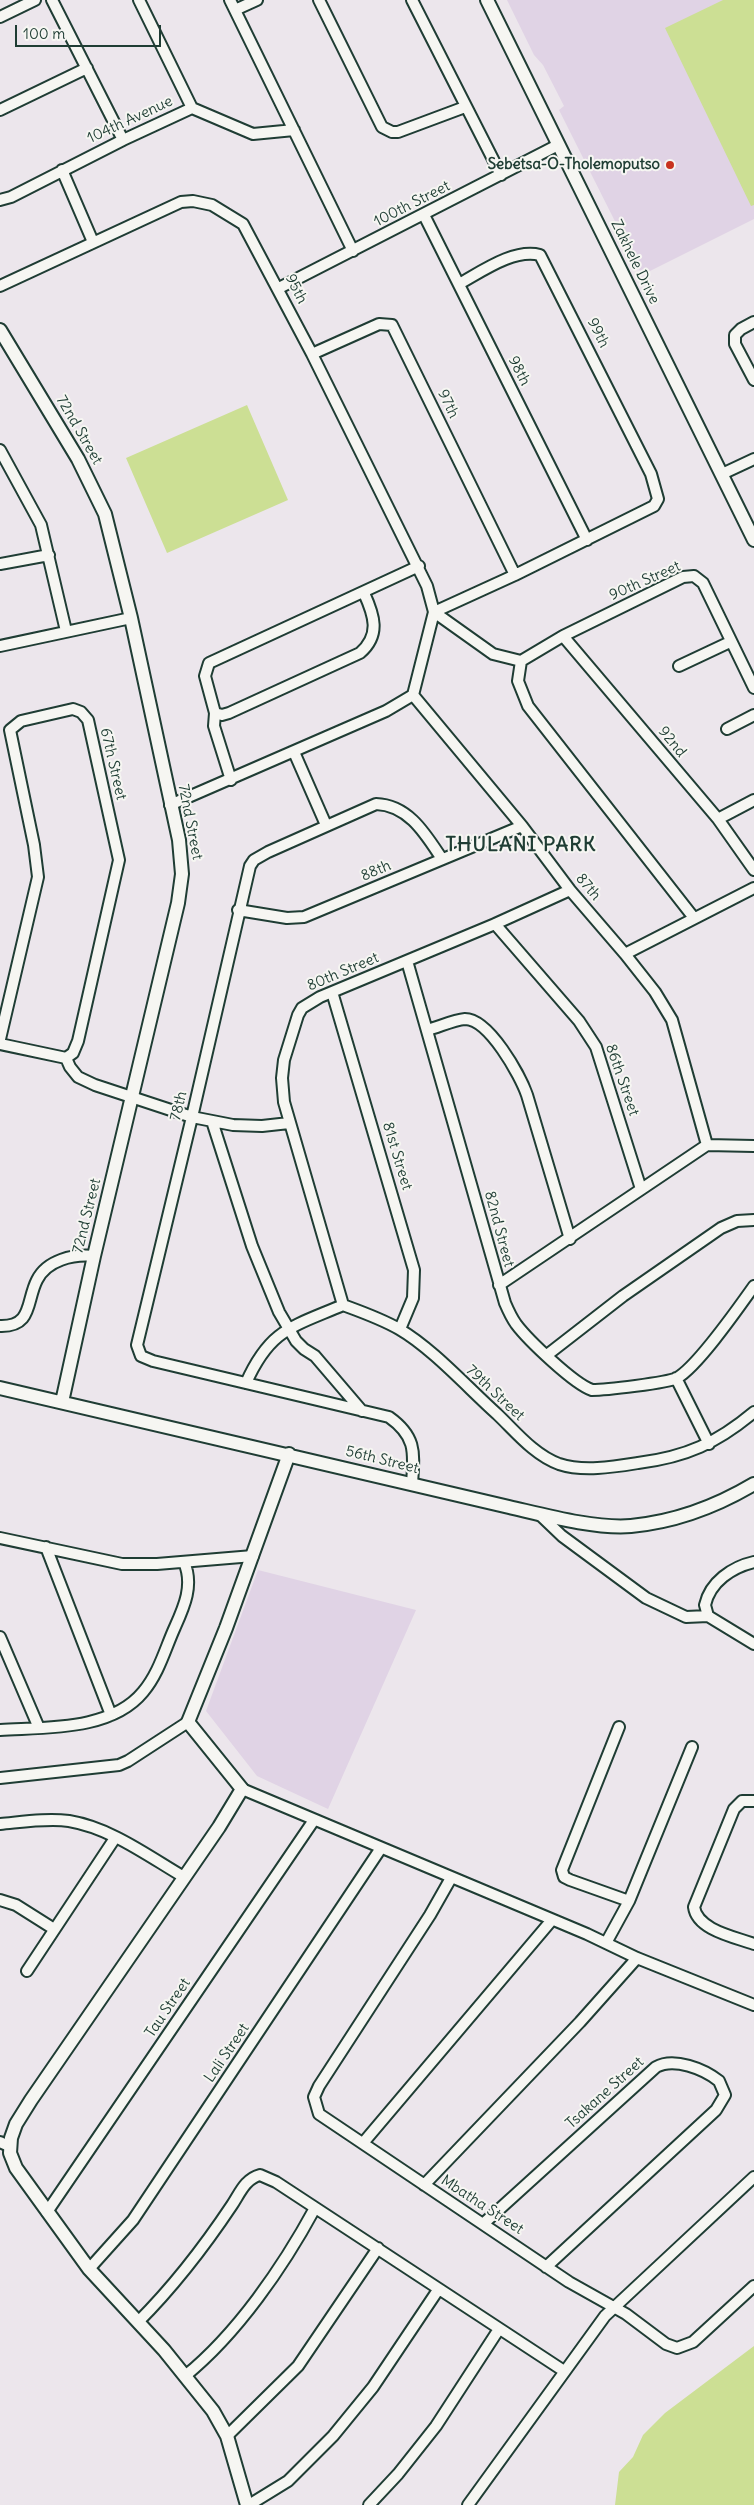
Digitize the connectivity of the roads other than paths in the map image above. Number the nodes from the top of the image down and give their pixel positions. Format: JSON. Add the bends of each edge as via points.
{"nodes":[{"id":1,"x":35,"y":0,"type":"edge"},
{"id":2,"x":52,"y":0,"type":"edge"},
{"id":3,"x":139,"y":0,"type":"edge"},
{"id":4,"x":230,"y":0,"type":"edge"},
{"id":5,"x":257,"y":0,"type":"edge"},
{"id":6,"x":319,"y":0,"type":"edge"},
{"id":7,"x":412,"y":0,"type":"edge"},
{"id":8,"x":486,"y":0,"type":"edge"},
{"id":9,"x":235,"y":10,"type":"junction"},
{"id":10,"x":0,"y":18,"type":"edge"},
{"id":11,"x":87,"y":68,"type":"junction"},
{"id":12,"x":465,"y":107,"type":"junction"},
{"id":13,"x":192,"y":108,"type":"junction"},
{"id":14,"x":0,"y":110,"type":"edge"},
{"id":15,"x":294,"y":130,"type":"junction"},
{"id":16,"x":123,"y":140,"type":"junction"},
{"id":17,"x":558,"y":145,"type":"junction"},
{"id":18,"x":62,"y":170,"type":"junction"},
{"id":19,"x":501,"y":175,"type":"junction"},
{"id":20,"x":0,"y":200,"type":"edge"},
{"id":21,"x":424,"y":216,"type":"junction"},
{"id":22,"x":94,"y":242,"type":"junction"},
{"id":23,"x":353,"y":251,"type":"junction"},
{"id":24,"x":459,"y":284,"type":"junction"},
{"id":25,"x":0,"y":286,"type":"edge"},
{"id":26,"x":279,"y":288,"type":"junction"},
{"id":27,"x":754,"y":322,"type":"edge"},
{"id":28,"x":0,"y":330,"type":"edge"},
{"id":29,"x":312,"y":354,"type":"junction"},
{"id":30,"x":754,"y":380,"type":"edge"},
{"id":31,"x":0,"y":450,"type":"edge"},
{"id":32,"x":754,"y":459,"type":"edge"},
{"id":33,"x":722,"y":474,"type":"junction"},
{"id":34,"x":587,"y":540,"type":"junction"},
{"id":35,"x":754,"y":540,"type":"edge"},
{"id":36,"x":49,"y":555,"type":"junction"},
{"id":37,"x":0,"y":564,"type":"edge"},
{"id":38,"x":419,"y":566,"type":"junction"},
{"id":39,"x":515,"y":575,"type":"junction"},
{"id":40,"x":364,"y":593,"type":"junction"},
{"id":41,"x":434,"y":612,"type":"junction"},
{"id":42,"x":130,"y":618,"type":"junction"},
{"id":43,"x":66,"y":631,"type":"junction"},
{"id":44,"x":563,"y":636,"type":"junction"},
{"id":45,"x":730,"y":642,"type":"junction"},
{"id":46,"x":0,"y":646,"type":"edge"},
{"id":47,"x":521,"y":661,"type":"junction"},
{"id":48,"x":679,"y":666,"type":"dead end"},
{"id":49,"x":754,"y":688,"type":"edge"},
{"id":50,"x":413,"y":695,"type":"junction"},
{"id":51,"x":215,"y":712,"type":"junction"},
{"id":52,"x":754,"y":714,"type":"edge"},
{"id":53,"x":727,"y":729,"type":"dead end"},
{"id":54,"x":294,"y":752,"type":"junction"},
{"id":55,"x":231,"y":780,"type":"junction"},
{"id":56,"x":754,"y":800,"type":"edge"},
{"id":57,"x":170,"y":806,"type":"junction"},
{"id":58,"x":718,"y":819,"type":"junction"},
{"id":59,"x":326,"y":825,"type":"junction"},
{"id":60,"x":522,"y":826,"type":"junction"},
{"id":61,"x":442,"y":859,"type":"junction"},
{"id":62,"x":754,"y":870,"type":"edge"},
{"id":63,"x":754,"y":888,"type":"edge"},
{"id":64,"x":570,"y":890,"type":"junction"},
{"id":65,"x":238,"y":910,"type":"junction"},
{"id":66,"x":694,"y":918,"type":"junction"},
{"id":67,"x":495,"y":924,"type":"junction"},
{"id":68,"x":625,"y":954,"type":"junction"},
{"id":69,"x":407,"y":961,"type":"junction"},
{"id":70,"x":332,"y":992,"type":"junction"},
{"id":71,"x":427,"y":1030,"type":"junction"},
{"id":72,"x":0,"y":1039,"type":"edge"},
{"id":73,"x":0,"y":1044,"type":"edge"},
{"id":74,"x":66,"y":1058,"type":"junction"},
{"id":75,"x":133,"y":1098,"type":"junction"},
{"id":76,"x":192,"y":1117,"type":"junction"},
{"id":77,"x":212,"y":1121,"type":"junction"},
{"id":78,"x":289,"y":1123,"type":"junction"},
{"id":79,"x":707,"y":1145,"type":"junction"},
{"id":80,"x":754,"y":1146,"type":"edge"},
{"id":81,"x":641,"y":1189,"type":"junction"},
{"id":82,"x":754,"y":1220,"type":"edge"},
{"id":83,"x":570,"y":1239,"type":"junction"},
{"id":84,"x":94,"y":1256,"type":"junction"},
{"id":85,"x":499,"y":1286,"type":"junction"},
{"id":86,"x":754,"y":1286,"type":"edge"},
{"id":87,"x":343,"y":1305,"type":"junction"},
{"id":88,"x":0,"y":1326,"type":"edge"},
{"id":89,"x":288,"y":1329,"type":"junction"},
{"id":90,"x":400,"y":1329,"type":"junction"},
{"id":91,"x":547,"y":1355,"type":"junction"},
{"id":92,"x":676,"y":1378,"type":"junction"},
{"id":93,"x":246,"y":1383,"type":"junction"},
{"id":94,"x":0,"y":1388,"type":"edge"},
{"id":95,"x":62,"y":1402,"type":"junction"},
{"id":96,"x":362,"y":1412,"type":"junction"},
{"id":97,"x":754,"y":1412,"type":"edge"},
{"id":98,"x":709,"y":1444,"type":"junction"},
{"id":99,"x":289,"y":1454,"type":"junction"},
{"id":100,"x":412,"y":1484,"type":"junction"},
{"id":101,"x":754,"y":1484,"type":"edge"},
{"id":102,"x":540,"y":1514,"type":"junction"},
{"id":103,"x":0,"y":1538,"type":"edge"},
{"id":104,"x":46,"y":1547,"type":"junction"},
{"id":105,"x":253,"y":1556,"type":"junction"},
{"id":106,"x":184,"y":1562,"type":"junction"},
{"id":107,"x":754,"y":1562,"type":"edge"},
{"id":108,"x":708,"y":1616,"type":"junction"},
{"id":109,"x":0,"y":1637,"type":"edge"},
{"id":110,"x":754,"y":1644,"type":"edge"},
{"id":111,"x":111,"y":1714,"type":"junction"},
{"id":112,"x":188,"y":1722,"type":"junction"},
{"id":113,"x":620,"y":1727,"type":"dead end"},
{"id":114,"x":38,"y":1728,"type":"junction"},
{"id":115,"x":0,"y":1730,"type":"edge"},
{"id":116,"x":692,"y":1748,"type":"dead end"},
{"id":117,"x":0,"y":1778,"type":"edge"},
{"id":118,"x":242,"y":1789,"type":"junction"},
{"id":119,"x":754,"y":1801,"type":"edge"},
{"id":120,"x":314,"y":1820,"type":"junction"},
{"id":121,"x":0,"y":1824,"type":"edge"},
{"id":122,"x":115,"y":1838,"type":"junction"},
{"id":123,"x":381,"y":1848,"type":"junction"},
{"id":124,"x":184,"y":1877,"type":"junction"},
{"id":125,"x":451,"y":1878,"type":"junction"},
{"id":126,"x":0,"y":1900,"type":"edge"},
{"id":127,"x":629,"y":1900,"type":"junction"},
{"id":128,"x":552,"y":1921,"type":"junction"},
{"id":129,"x":54,"y":1929,"type":"junction"},
{"id":130,"x":606,"y":1943,"type":"junction"},
{"id":131,"x":754,"y":1944,"type":"edge"},
{"id":132,"x":637,"y":1958,"type":"junction"},
{"id":133,"x":27,"y":1971,"type":"dead end"},
{"id":134,"x":754,"y":2005,"type":"edge"},
{"id":135,"x":5,"y":2144,"type":"edge"},
{"id":136,"x":363,"y":2144,"type":"junction"},
{"id":137,"x":754,"y":2177,"type":"edge"},
{"id":138,"x":424,"y":2186,"type":"junction"},
{"id":139,"x":315,"y":2208,"type":"junction"},
{"id":140,"x":47,"y":2212,"type":"junction"},
{"id":141,"x":483,"y":2224,"type":"junction"},
{"id":142,"x":378,"y":2248,"type":"junction"},
{"id":143,"x":546,"y":2267,"type":"junction"},
{"id":144,"x":89,"y":2269,"type":"junction"},
{"id":145,"x":754,"y":2286,"type":"edge"},
{"id":146,"x":438,"y":2290,"type":"junction"},
{"id":147,"x":613,"y":2306,"type":"junction"},
{"id":148,"x":138,"y":2322,"type":"junction"},
{"id":149,"x":499,"y":2329,"type":"junction"},
{"id":150,"x":564,"y":2372,"type":"junction"},
{"id":151,"x":185,"y":2376,"type":"junction"},
{"id":152,"x":227,"y":2436,"type":"junction"},
{"id":153,"x":248,"y":2505,"type":"edge"},
{"id":154,"x":368,"y":2505,"type":"edge"},
{"id":155,"x":468,"y":2505,"type":"edge"}],
"edges":[{"from":1,"to":10,"type":"street"},
{"from":2,"to":11,"type":"street"},
{"from":3,"to":13,"type":"street"},
{"from":4,"to":9,"type":"street"},
{"from":5,"to":9,"type":"street"},
{"from":6,"to":12,"type":"street","via":[[382,127],[398,132]]},
{"from":7,"to":12,"type":"street"},
{"from":8,"to":17,"type":"street","name":"Zakhele Drive"},
{"from":9,"to":15,"type":"street"},
{"from":11,"to":14,"type":"street"},
{"from":11,"to":16,"type":"street"},
{"from":12,"to":19,"type":"street"},
{"from":13,"to":15,"type":"street","name":"104th Avenue","via":[[254,134]]},
{"from":13,"to":16,"type":"street","name":"104th Avenue"},
{"from":15,"to":23,"type":"street"},
{"from":16,"to":18,"type":"street","name":"104th Avenue"},
{"from":17,"to":19,"type":"street","name":"100th Street"},
{"from":17,"to":33,"type":"street","name":"Zakhele Drive"},
{"from":18,"to":20,"type":"street","name":"104th Avenue"},
{"from":18,"to":22,"type":"street"},
{"from":19,"to":21,"type":"street","name":"100th Street"},
{"from":21,"to":23,"type":"street","name":"100th Street"},
{"from":21,"to":24,"type":"street","name":"98th"},
{"from":22,"to":25,"type":"street","name":"95th"},
{"from":22,"to":26,"type":"street","name":"95th","via":[[181,202],[212,205],[243,224]]},
{"from":23,"to":26,"type":"street","name":"100th Street"},
{"from":24,"to":34,"type":"street","name":"98th"},
{"from":24,"to":34,"type":"street","name":"99th","via":[[515,256],[540,255],[651,474],[658,494],[654,506]]},
{"from":26,"to":29,"type":"street","name":"95th"},
{"from":27,"to":30,"type":"street","via":[[735,335],[735,344]]},
{"from":28,"to":42,"type":"street","name":"72nd Street","via":[[96,492],[108,524]]},
{"from":29,"to":38,"type":"street","name":"95th"},
{"from":29,"to":39,"type":"street","name":"97th","via":[[379,324],[392,325]]},
{"from":31,"to":36,"type":"street","via":[[39,518]]},
{"from":32,"to":33,"type":"street"},
{"from":33,"to":35,"type":"street","name":"Zakhele Drive"},
{"from":34,"to":39,"type":"street"},
{"from":36,"to":37,"type":"street"},
{"from":36,"to":43,"type":"street"},
{"from":38,"to":40,"type":"street"},
{"from":38,"to":41,"type":"street","name":"95th"},
{"from":39,"to":41,"type":"street"},
{"from":40,"to":51,"type":"street","via":[[209,663],[205,676]]},
{"from":40,"to":51,"type":"street","via":[[375,621],[374,632],[360,653],[229,713]]},
{"from":41,"to":47,"type":"street","via":[[493,654]]},
{"from":41,"to":50,"type":"street"},
{"from":42,"to":43,"type":"street"},
{"from":42,"to":57,"type":"street","name":"72nd Street"},
{"from":43,"to":46,"type":"street"},
{"from":44,"to":45,"type":"street","name":"90th Street","via":[[682,577],[694,576],[703,583]]},
{"from":44,"to":47,"type":"street","name":"90th Street"},
{"from":44,"to":58,"type":"street","name":"92nd"},
{"from":45,"to":48,"type":"street"},
{"from":45,"to":49,"type":"street","name":"90th Street"},
{"from":47,"to":66,"type":"street","via":[[518,681],[528,706]]},
{"from":50,"to":54,"type":"street","via":[[386,711]]},
{"from":50,"to":60,"type":"street","name":"87th"},
{"from":51,"to":55,"type":"street","via":[[214,726]]},
{"from":52,"to":53,"type":"street"},
{"from":54,"to":55,"type":"street"},
{"from":54,"to":59,"type":"street"},
{"from":55,"to":57,"type":"street"},
{"from":56,"to":58,"type":"street"},
{"from":57,"to":75,"type":"street","name":"72nd Street","via":[[179,840],[181,888]]},
{"from":58,"to":62,"type":"street","name":"92nd"},
{"from":59,"to":61,"type":"street","name":"78th","via":[[368,806],[386,804],[410,817]]},
{"from":59,"to":65,"type":"street","name":"78th","via":[[254,860]]},
{"from":60,"to":61,"type":"street","name":"88th"},
{"from":60,"to":64,"type":"street","name":"87th"},
{"from":61,"to":65,"type":"street","name":"88th","via":[[304,917],[287,918]]},
{"from":63,"to":66,"type":"street"},
{"from":64,"to":67,"type":"street","name":"80th Street"},
{"from":64,"to":68,"type":"street","name":"87th"},
{"from":65,"to":76,"type":"street","name":"78th"},
{"from":66,"to":68,"type":"street"},
{"from":67,"to":69,"type":"street","name":"80th Street"},
{"from":67,"to":81,"type":"street","name":"86th Street","via":[[579,1022],[596,1047]]},
{"from":68,"to":79,"type":"street","name":"87th","via":[[672,1020]]},
{"from":69,"to":70,"type":"street","name":"80th Street"},
{"from":69,"to":71,"type":"street","name":"82nd Street"},
{"from":70,"to":78,"type":"street","name":"80th Street","via":[[302,1008],[295,1023],[282,1078]]},
{"from":70,"to":90,"type":"street","name":"81st Street","via":[[414,1270],[413,1298]]},
{"from":71,"to":83,"type":"street","via":[[458,1020],[473,1021],[487,1032],[507,1057],[528,1095]]},
{"from":71,"to":85,"type":"street","name":"82nd Street"},
{"from":72,"to":74,"type":"street","name":"67th Street","via":[[38,877],[10,730],[21,721],[78,710],[88,720],[119,860],[78,1041],[73,1053]]},
{"from":73,"to":74,"type":"street"},
{"from":74,"to":75,"type":"street","via":[[78,1077]]},
{"from":75,"to":76,"type":"street"},
{"from":75,"to":84,"type":"street","name":"72nd Street"},
{"from":76,"to":77,"type":"street"},
{"from":76,"to":93,"type":"street","name":"78th","via":[[137,1349],[141,1356],[153,1361]]},
{"from":77,"to":78,"type":"street","via":[[262,1126]]},
{"from":77,"to":89,"type":"street","via":[[252,1246]]},
{"from":78,"to":87,"type":"street","name":"80th Street"},
{"from":79,"to":80,"type":"street"},
{"from":79,"to":81,"type":"street"},
{"from":81,"to":83,"type":"street"},
{"from":82,"to":91,"type":"street","via":[[737,1220],[721,1228],[623,1296]]},
{"from":83,"to":85,"type":"street"},
{"from":84,"to":88,"type":"street","via":[[68,1257],[53,1265],[36,1280],[32,1300],[22,1319],[10,1326]]},
{"from":84,"to":95,"type":"street","name":"72nd Street"},
{"from":85,"to":91,"type":"street","name":"82nd Street","via":[[517,1324]]},
{"from":86,"to":92,"type":"street","via":[[709,1345]]},
{"from":87,"to":89,"type":"street"},
{"from":87,"to":90,"type":"street","name":"79th Street"},
{"from":89,"to":93,"type":"street","via":[[263,1350]]},
{"from":89,"to":96,"type":"street"},
{"from":90,"to":98,"type":"street","name":"79th Street","via":[[536,1450],[558,1464],[607,1468],[664,1460]]},
{"from":91,"to":92,"type":"street","name":"82nd Street","via":[[581,1385],[592,1390]]},
{"from":92,"to":98,"type":"street"},
{"from":93,"to":96,"type":"street","name":"78th"},
{"from":94,"to":95,"type":"street","name":"56th Street"},
{"from":95,"to":99,"type":"street","name":"56th Street"},
{"from":96,"to":100,"type":"street","name":"78th","via":[[389,1417],[406,1432],[413,1451]]},
{"from":97,"to":98,"type":"street","name":"79th Street"},
{"from":99,"to":100,"type":"street","name":"56th Street"},
{"from":99,"to":105,"type":"street"},
{"from":100,"to":102,"type":"street","name":"56th Street"},
{"from":101,"to":102,"type":"street","name":"56th Street","via":[[706,1508],[630,1526]]},
{"from":102,"to":108,"type":"street","via":[[562,1536],[646,1598],[686,1617]]},
{"from":103,"to":104,"type":"street"},
{"from":104,"to":106,"type":"street","via":[[122,1564]]},
{"from":104,"to":111,"type":"street"},
{"from":105,"to":106,"type":"street"},
{"from":105,"to":112,"type":"street"},
{"from":106,"to":111,"type":"street","via":[[188,1586],[184,1610],[154,1675],[142,1694]]},
{"from":107,"to":108,"type":"street","via":[[726,1574],[714,1585],[705,1604]]},
{"from":108,"to":110,"type":"street"},
{"from":109,"to":114,"type":"street"},
{"from":111,"to":114,"type":"street","via":[[82,1723]]},
{"from":112,"to":117,"type":"street","via":[[119,1765]]},
{"from":112,"to":118,"type":"street"},
{"from":113,"to":127,"type":"street","via":[[562,1870],[564,1877],[570,1880]]},
{"from":114,"to":115,"type":"street"},
{"from":116,"to":127,"type":"street"},
{"from":118,"to":120,"type":"street"},
{"from":118,"to":124,"type":"street"},
{"from":119,"to":131,"type":"street","via":[[742,1801],[734,1809],[694,1907],[702,1922]]},
{"from":120,"to":123,"type":"street"},
{"from":120,"to":140,"type":"street","name":"Tau Street"},
{"from":121,"to":122,"type":"street","via":[[68,1821]]},
{"from":122,"to":124,"type":"street"},
{"from":122,"to":129,"type":"street"},
{"from":123,"to":125,"type":"street"},
{"from":123,"to":144,"type":"street","name":"Lali Street","via":[[137,2213]]},
{"from":124,"to":135,"type":"street","via":[[31,2100]]},
{"from":125,"to":128,"type":"street"},
{"from":125,"to":136,"type":"street","name":"Mbatha Street","via":[[315,2093],[316,2110],[335,2127]]},
{"from":126,"to":129,"type":"street","via":[[16,1905]]},
{"from":127,"to":130,"type":"street"},
{"from":128,"to":130,"type":"street"},
{"from":128,"to":136,"type":"street"},
{"from":129,"to":133,"type":"street"},
{"from":130,"to":132,"type":"street"},
{"from":132,"to":134,"type":"street"},
{"from":132,"to":138,"type":"street"},
{"from":135,"to":140,"type":"street","via":[[16,2168]]},
{"from":136,"to":138,"type":"street","name":"Mbatha Street"},
{"from":137,"to":147,"type":"street"},
{"from":138,"to":141,"type":"street","name":"Mbatha Street"},
{"from":139,"to":142,"type":"street"},
{"from":139,"to":148,"type":"street","via":[[263,2175],[252,2178],[177,2282]]},
{"from":139,"to":151,"type":"street","via":[[294,2244],[246,2311]]},
{"from":140,"to":144,"type":"street"},
{"from":141,"to":143,"type":"street","name":"Mbatha Street"},
{"from":141,"to":143,"type":"street","name":"Tsakane Street","via":[[656,2067],[677,2063],[719,2081],[724,2095],[716,2110]]},
{"from":142,"to":146,"type":"street"},
{"from":142,"to":152,"type":"street","via":[[298,2366]]},
{"from":143,"to":147,"type":"street","name":"Mbatha Street"},
{"from":144,"to":148,"type":"street"},
{"from":145,"to":147,"type":"street","name":"Mbatha Street","via":[[693,2342],[680,2348],[666,2344]]},
{"from":146,"to":149,"type":"street"},
{"from":146,"to":153,"type":"street","via":[[373,2387],[333,2436],[288,2481]]},
{"from":147,"to":150,"type":"street"},
{"from":148,"to":151,"type":"street"},
{"from":149,"to":150,"type":"street"},
{"from":149,"to":154,"type":"street","via":[[436,2426],[398,2474]]},
{"from":150,"to":155,"type":"street"},
{"from":151,"to":152,"type":"street","via":[[213,2411]]},
{"from":152,"to":153,"type":"street"}]}
